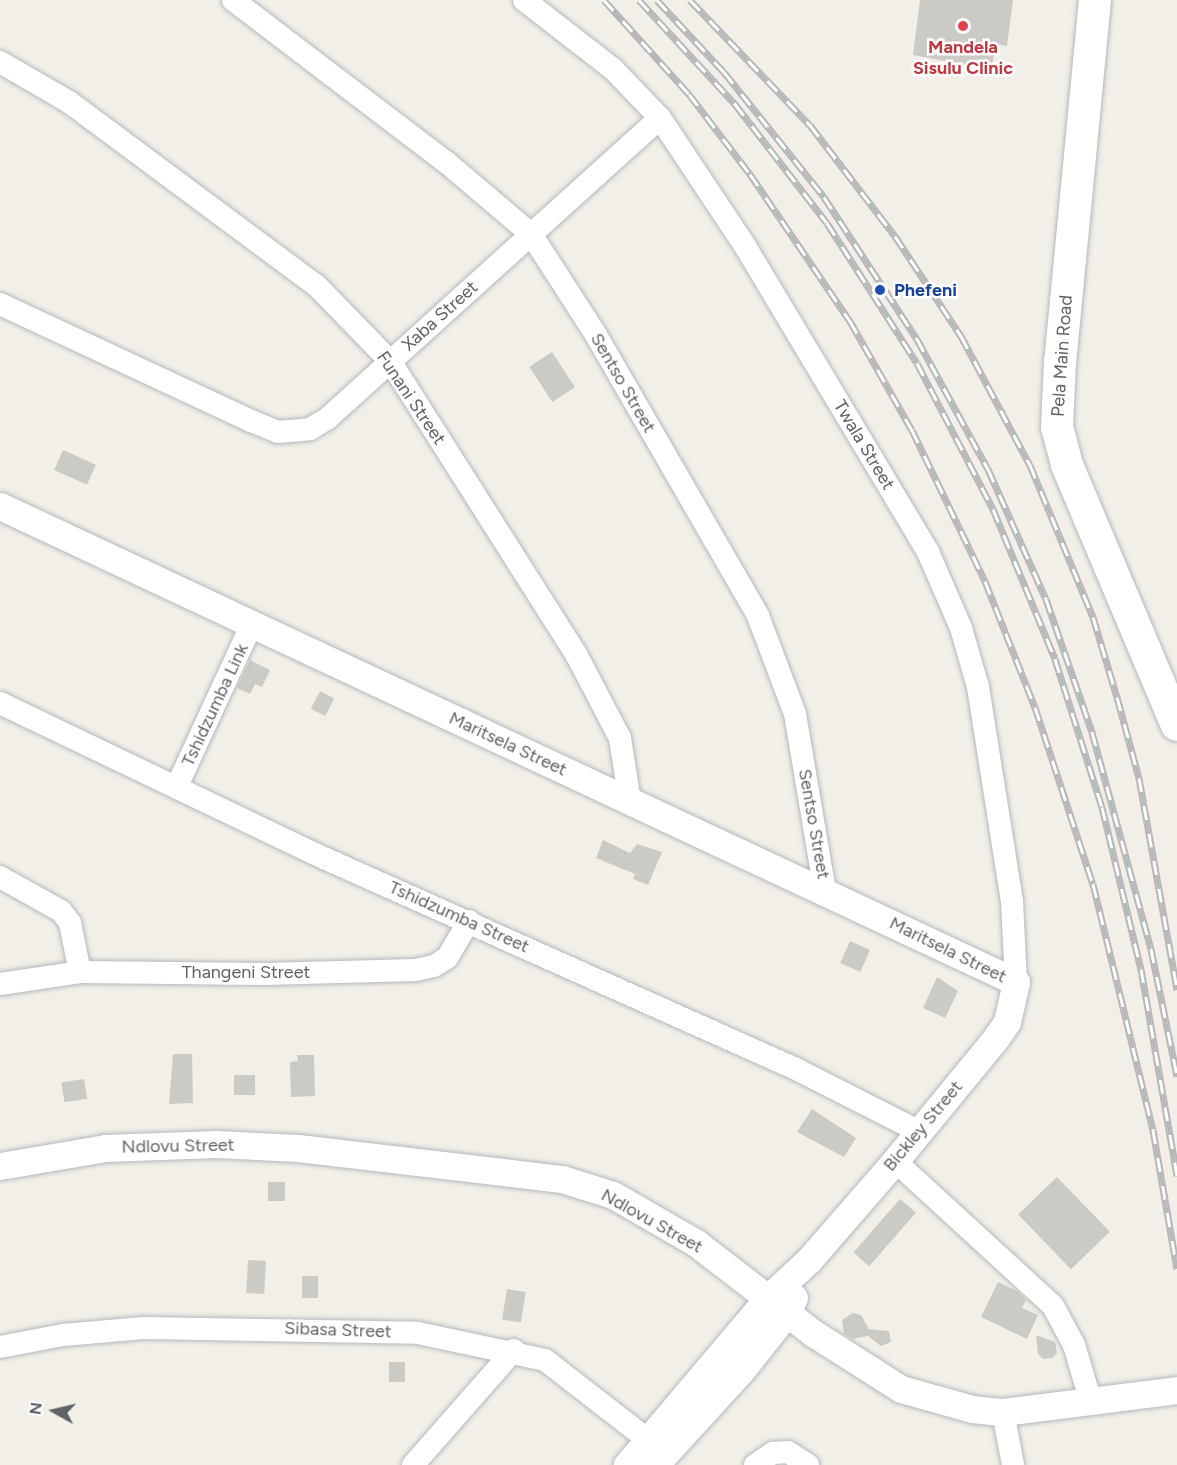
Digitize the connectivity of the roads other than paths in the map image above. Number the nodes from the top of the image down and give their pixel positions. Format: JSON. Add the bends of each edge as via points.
{"nodes":[{"id":1,"x":233,"y":0,"type":"edge"},
{"id":2,"x":524,"y":0,"type":"edge"},
{"id":3,"x":1095,"y":0,"type":"edge"},
{"id":4,"x":0,"y":62,"type":"edge"},
{"id":5,"x":660,"y":118,"type":"junction"},
{"id":6,"x":531,"y":234,"type":"junction"},
{"id":7,"x":0,"y":304,"type":"edge"},
{"id":8,"x":390,"y":362,"type":"junction"},
{"id":9,"x":0,"y":506,"type":"edge"},
{"id":10,"x":252,"y":624,"type":"junction"},
{"id":11,"x":0,"y":703,"type":"edge"},
{"id":12,"x":1177,"y":726,"type":"edge"},
{"id":13,"x":177,"y":786,"type":"junction"},
{"id":14,"x":630,"y":802,"type":"junction"},
{"id":15,"x":0,"y":877,"type":"edge"},
{"id":16,"x":825,"y":891,"type":"junction"},
{"id":17,"x":469,"y":921,"type":"junction"},
{"id":18,"x":80,"y":972,"type":"junction"},
{"id":19,"x":1016,"y":982,"type":"junction"},
{"id":20,"x":0,"y":984,"type":"edge"},
{"id":21,"x":918,"y":1131,"type":"junction"},
{"id":22,"x":895,"y":1161,"type":"junction"},
{"id":23,"x":0,"y":1166,"type":"edge"},
{"id":24,"x":778,"y":1305,"type":"junction"},
{"id":25,"x":0,"y":1347,"type":"edge"},
{"id":26,"x":514,"y":1350,"type":"junction"},
{"id":27,"x":1177,"y":1390,"type":"edge"},
{"id":28,"x":1091,"y":1402,"type":"junction"},
{"id":29,"x":1003,"y":1412,"type":"junction"},
{"id":30,"x":652,"y":1452,"type":"edge"},
{"id":31,"x":413,"y":1465,"type":"edge"},
{"id":32,"x":627,"y":1465,"type":"edge"},
{"id":33,"x":755,"y":1465,"type":"edge"},
{"id":34,"x":808,"y":1465,"type":"edge"},
{"id":35,"x":1013,"y":1465,"type":"edge"}],
"edges":[{"from":1,"to":6,"type":"street","name":"Sentso Street","via":[[482,190]]},
{"from":2,"to":5,"type":"street","name":"Twala Street","via":[[614,69]]},
{"from":3,"to":12,"type":"main road","name":"Pela Main Road","via":[[1057,427],[1067,465]]},
{"from":4,"to":8,"type":"street","name":"Funani Street","via":[[69,102],[317,286]]},
{"from":5,"to":6,"type":"street","name":"Xaba Street"},
{"from":5,"to":19,"type":"street","name":"Twala Street","via":[[745,246],[914,525],[948,595],[970,654],[980,696],[1012,901]]},
{"from":6,"to":8,"type":"street","name":"Xaba Street"},
{"from":6,"to":16,"type":"street","name":"Sentso Street","via":[[596,335],[758,616],[795,714]]},
{"from":7,"to":8,"type":"street","name":"Xaba Street","via":[[278,432],[310,429]]},
{"from":8,"to":14,"type":"street","name":"Funani Street","via":[[581,663],[620,738]]},
{"from":9,"to":10,"type":"street","name":"Maritsela Street"},
{"from":10,"to":13,"type":"street","name":"Tshidzumba Link"},
{"from":10,"to":14,"type":"street","name":"Maritsela Street"},
{"from":11,"to":13,"type":"street","name":"Tshidzumba Street"},
{"from":13,"to":17,"type":"street","name":"Tshidzumba Street","via":[[315,854]]},
{"from":14,"to":16,"type":"street","name":"Maritsela Street"},
{"from":15,"to":18,"type":"street","via":[[61,911],[70,923]]},
{"from":16,"to":19,"type":"street","name":"Maritsela Street"},
{"from":17,"to":18,"type":"street","name":"Thangeni Street","via":[[447,958],[416,970],[264,974]]},
{"from":17,"to":21,"type":"street","name":"Tshidzumba Street","via":[[796,1069]]},
{"from":18,"to":20,"type":"street","name":"Thangeni Street"},
{"from":19,"to":21,"type":"street","name":"Bickley Street","via":[[1006,1022],[996,1038]]},
{"from":21,"to":22,"type":"street","name":"Bickley Street"},
{"from":22,"to":24,"type":"street","name":"Bickley Street","via":[[809,1260]]},
{"from":22,"to":28,"type":"street","via":[[1053,1306],[1074,1345]]},
{"from":23,"to":24,"type":"street","name":"Ndlovu Street","via":[[105,1148],[216,1144],[298,1148],[561,1179],[613,1195],[675,1231]]},
{"from":24,"to":29,"type":"street","name":"Ndlovu Street","via":[[863,1368],[901,1389],[972,1409]]},
{"from":24,"to":30,"type":"street","name":"Bickley Street"},
{"from":25,"to":26,"type":"street","name":"Sibasa Street","via":[[101,1331],[208,1328],[370,1329]]},
{"from":26,"to":30,"type":"street","name":"Sibasa Street","via":[[545,1360]]},
{"from":26,"to":31,"type":"street"},
{"from":27,"to":28,"type":"street","name":"Ndlovu Street"},
{"from":28,"to":29,"type":"street","name":"Ndlovu Street"},
{"from":29,"to":35,"type":"street"},
{"from":30,"to":32,"type":"street","name":"Bickley Street"},
{"from":33,"to":34,"type":"street","via":[[772,1454],[788,1452]]}]}
